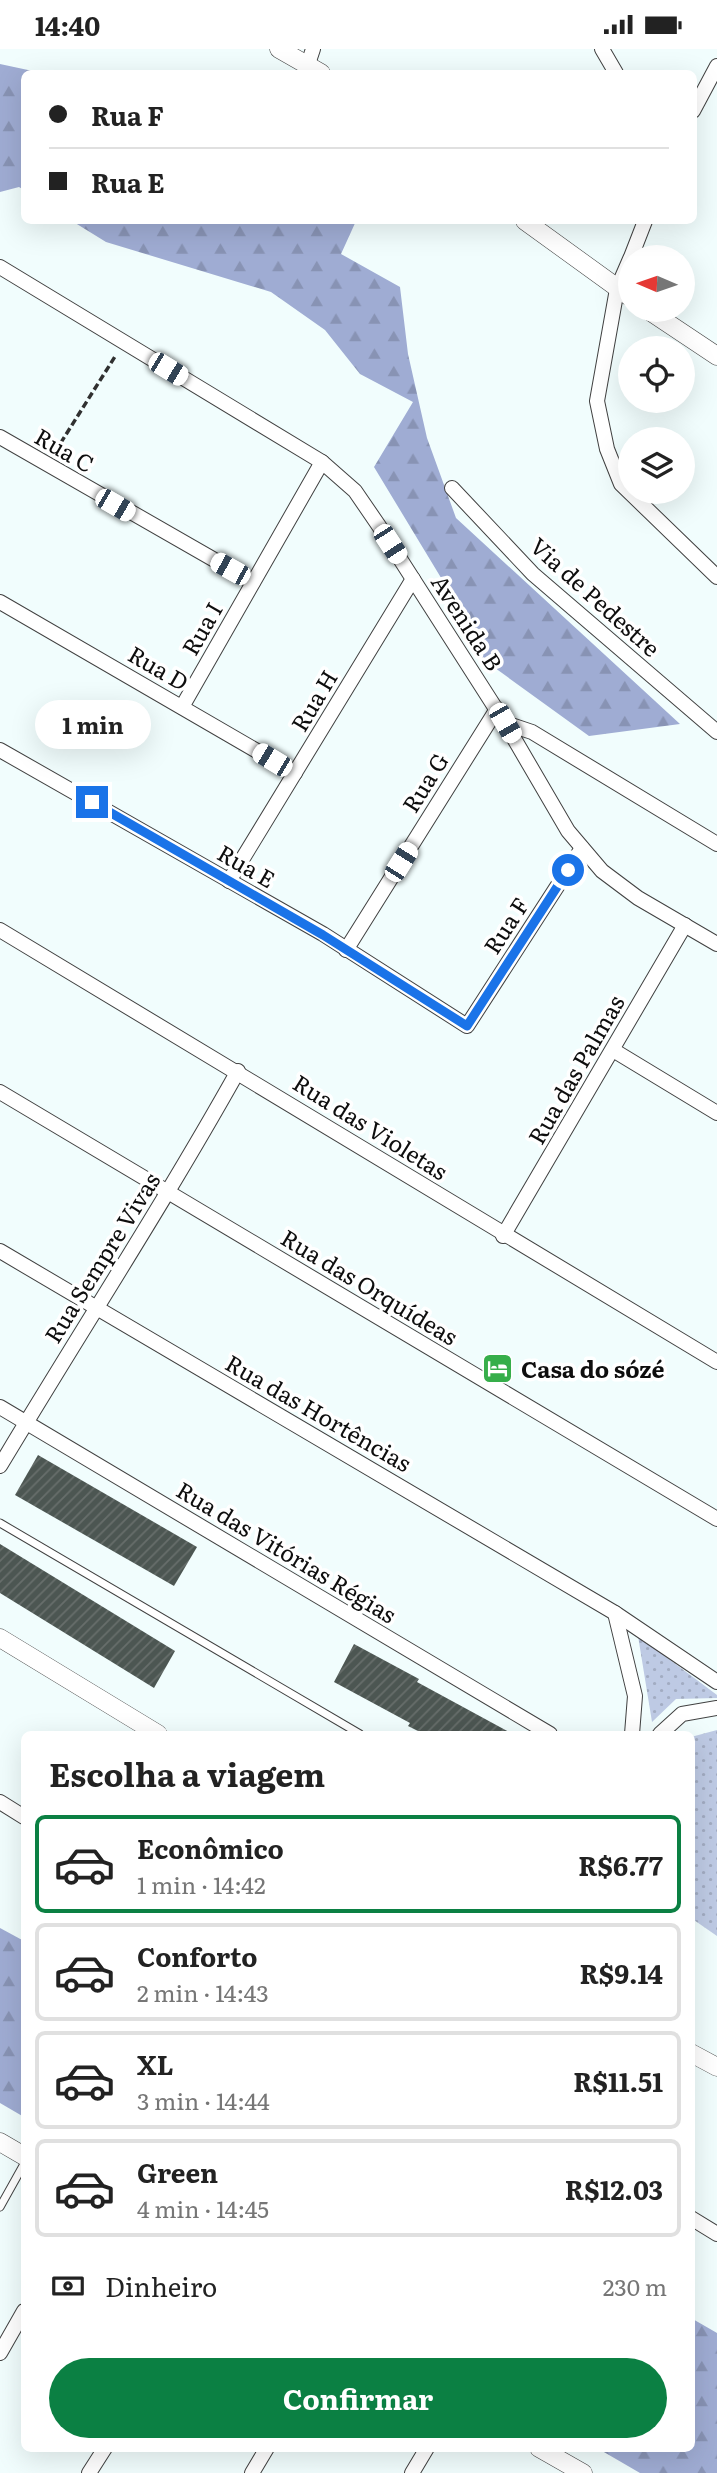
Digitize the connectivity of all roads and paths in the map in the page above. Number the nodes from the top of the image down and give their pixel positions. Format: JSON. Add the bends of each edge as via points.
{"nodes":[{"id":1,"x":279,"y":49,"type":"edge"},
{"id":2,"x":602,"y":49,"type":"edge"},
{"id":3,"x":314,"y":62,"type":"edge"},
{"id":4,"x":717,"y":66,"type":"edge"},
{"id":5,"x":614,"y":70,"type":"edge"},
{"id":6,"x":697,"y":104,"type":"edge"},
{"id":7,"x":529,"y":224,"type":"edge"},
{"id":8,"x":644,"y":224,"type":"edge"},
{"id":9,"x":635,"y":245,"type":"edge"},
{"id":10,"x":0,"y":267,"type":"edge"},
{"id":11,"x":618,"y":289,"type":"edge"},
{"id":12,"x":618,"y":317,"type":"edge"},
{"id":13,"x":666,"y":322,"type":"edge"},
{"id":14,"x":124,"y":342,"type":"junction"},
{"id":15,"x":717,"y":356,"type":"edge"},
{"id":16,"x":0,"y":437,"type":"edge"},
{"id":17,"x":322,"y":462,"type":"junction"},
{"id":18,"x":47,"y":466,"type":"junction"},
{"id":19,"x":452,"y":488,"type":"dead end"},
{"id":20,"x":717,"y":577,"type":"edge"},
{"id":21,"x":413,"y":579,"type":"junction"},
{"id":22,"x":253,"y":582,"type":"junction"},
{"id":23,"x":0,"y":602,"type":"edge"},
{"id":24,"x":182,"y":707,"type":"junction"},
{"id":25,"x":496,"y":709,"type":"junction"},
{"id":26,"x":505,"y":723,"type":"junction"},
{"id":27,"x":717,"y":732,"type":"edge"},
{"id":28,"x":0,"y":750,"type":"edge"},
{"id":29,"x":295,"y":773,"type":"junction"},
{"id":30,"x":717,"y":844,"type":"edge"},
{"id":31,"x":582,"y":848,"type":"junction"},
{"id":32,"x":229,"y":881,"type":"junction"},
{"id":33,"x":685,"y":925,"type":"junction"},
{"id":34,"x":0,"y":930,"type":"edge"},
{"id":35,"x":717,"y":944,"type":"edge"},
{"id":36,"x":346,"y":950,"type":"junction"},
{"id":37,"x":467,"y":1026,"type":"joint"},
{"id":38,"x":613,"y":1049,"type":"junction"},
{"id":39,"x":238,"y":1071,"type":"junction"},
{"id":40,"x":0,"y":1092,"type":"edge"},
{"id":41,"x":717,"y":1112,"type":"edge"},
{"id":42,"x":169,"y":1193,"type":"junction"},
{"id":43,"x":503,"y":1236,"type":"junction"},
{"id":44,"x":0,"y":1251,"type":"edge"},
{"id":45,"x":95,"y":1307,"type":"junction"},
{"id":46,"x":717,"y":1362,"type":"edge"},
{"id":47,"x":0,"y":1407,"type":"edge"},
{"id":48,"x":26,"y":1423,"type":"junction"},
{"id":49,"x":0,"y":1467,"type":"edge"},
{"id":50,"x":717,"y":1519,"type":"edge"},
{"id":51,"x":0,"y":1523,"type":"edge"},
{"id":52,"x":615,"y":1613,"type":"junction"},
{"id":53,"x":0,"y":1637,"type":"edge"},
{"id":54,"x":717,"y":1682,"type":"edge"},
{"id":55,"x":717,"y":1708,"type":"edge"},
{"id":56,"x":153,"y":1731,"type":"edge"},
{"id":57,"x":355,"y":1731,"type":"edge"},
{"id":58,"x":545,"y":1731,"type":"edge"},
{"id":59,"x":632,"y":1731,"type":"edge"},
{"id":60,"x":663,"y":1731,"type":"edge"},
{"id":61,"x":0,"y":1802,"type":"edge"},
{"id":62,"x":21,"y":1815,"type":"edge"},
{"id":63,"x":695,"y":2055,"type":"edge"},
{"id":64,"x":717,"y":2067,"type":"edge"},
{"id":65,"x":0,"y":2142,"type":"edge"},
{"id":66,"x":21,"y":2154,"type":"edge"},
{"id":67,"x":21,"y":2169,"type":"edge"},
{"id":68,"x":0,"y":2207,"type":"edge"},
{"id":69,"x":695,"y":2220,"type":"edge"},
{"id":70,"x":717,"y":2234,"type":"edge"},
{"id":71,"x":21,"y":2317,"type":"edge"},
{"id":72,"x":0,"y":2353,"type":"edge"},
{"id":73,"x":102,"y":2452,"type":"edge"},
{"id":74,"x":265,"y":2452,"type":"edge"},
{"id":75,"x":425,"y":2452,"type":"edge"},
{"id":76,"x":545,"y":2452,"type":"edge"},
{"id":77,"x":575,"y":2471,"type":"edge"},
{"id":78,"x":89,"y":2473,"type":"edge"},
{"id":79,"x":252,"y":2473,"type":"edge"},
{"id":80,"x":412,"y":2473,"type":"edge"}],
"edges":[{"from":1,"to":3,"type":"street"},
{"from":2,"to":5,"type":"street"},
{"from":4,"to":6,"type":"street"},
{"from":7,"to":11,"type":"street"},
{"from":8,"to":9,"type":"street"},
{"from":10,"to":14,"type":"street","name":"Avenida B"},
{"from":12,"to":20,"type":"street","via":[[597,401],[607,449],[621,484]]},
{"from":13,"to":15,"type":"street"},
{"from":14,"to":17,"type":"street","name":"Avenida B"},
{"from":14,"to":18,"type":"path"},
{"from":16,"to":18,"type":"street","name":"Rua C"},
{"from":17,"to":21,"type":"street","name":"Avenida B","via":[[355,491]]},
{"from":17,"to":22,"type":"street","name":"Rua I"},
{"from":18,"to":22,"type":"street","name":"Rua C"},
{"from":19,"to":27,"type":"street","name":"Via de Pedestre","via":[[533,574]]},
{"from":21,"to":25,"type":"street","name":"Avenida B"},
{"from":21,"to":29,"type":"street","name":"Rua H"},
{"from":22,"to":24,"type":"street","name":"Rua I"},
{"from":23,"to":24,"type":"street","name":"Rua D"},
{"from":24,"to":29,"type":"street","name":"Rua D"},
{"from":25,"to":26,"type":"street","name":"Avenida B"},
{"from":25,"to":36,"type":"street","name":"Rua G"},
{"from":26,"to":30,"type":"street","via":[[532,733]]},
{"from":26,"to":31,"type":"street","name":"Avenida B"},
{"from":28,"to":32,"type":"street","name":"Rua E"},
{"from":29,"to":32,"type":"street","name":"Rua H"},
{"from":31,"to":33,"type":"street","name":"Avenida B","via":[[602,871],[638,898]]},
{"from":31,"to":37,"type":"street","name":"Rua F"},
{"from":32,"to":36,"type":"street","name":"Rua E"},
{"from":33,"to":35,"type":"street","name":"Avenida B"},
{"from":33,"to":38,"type":"street","name":"Rua das Palmas"},
{"from":34,"to":39,"type":"street","name":"Rua das Violetas"},
{"from":36,"to":37,"type":"street","name":"Rua E"},
{"from":38,"to":41,"type":"street"},
{"from":38,"to":43,"type":"street","name":"Rua das Palmas"},
{"from":39,"to":42,"type":"street","name":"Rua Sempre Vivas"},
{"from":39,"to":43,"type":"street","name":"Rua das Violetas"},
{"from":40,"to":42,"type":"street","name":"Rua das Orquídeas"},
{"from":42,"to":45,"type":"street","name":"Rua Sempre Vivas"},
{"from":42,"to":50,"type":"street","name":"Rua das Orquídeas"},
{"from":43,"to":46,"type":"street","name":"Rua das Violetas"},
{"from":44,"to":45,"type":"street","name":"Rua das Hortências"},
{"from":45,"to":48,"type":"street","name":"Rua Sempre Vivas"},
{"from":45,"to":52,"type":"street","name":"Rua das Hortências"},
{"from":47,"to":48,"type":"street","name":"Rua das Vitórias Régias"},
{"from":48,"to":49,"type":"street","name":"Rua Sempre Vivas"},
{"from":48,"to":58,"type":"street","name":"Rua das Vitórias Régias"},
{"from":51,"to":57,"type":"lane"},
{"from":52,"to":54,"type":"street","name":"Rua das Hortências"},
{"from":52,"to":59,"type":"street","via":[[635,1696]]},
{"from":53,"to":56,"type":"street"},
{"from":55,"to":60,"type":"street","via":[[682,1714]]},
{"from":61,"to":62,"type":"street"},
{"from":63,"to":64,"type":"street"},
{"from":65,"to":66,"type":"street"},
{"from":67,"to":68,"type":"lane"},
{"from":69,"to":70,"type":"street"},
{"from":71,"to":72,"type":"street"},
{"from":73,"to":78,"type":"street"},
{"from":74,"to":79,"type":"street"},
{"from":75,"to":80,"type":"street"},
{"from":76,"to":77,"type":"street"}]}
